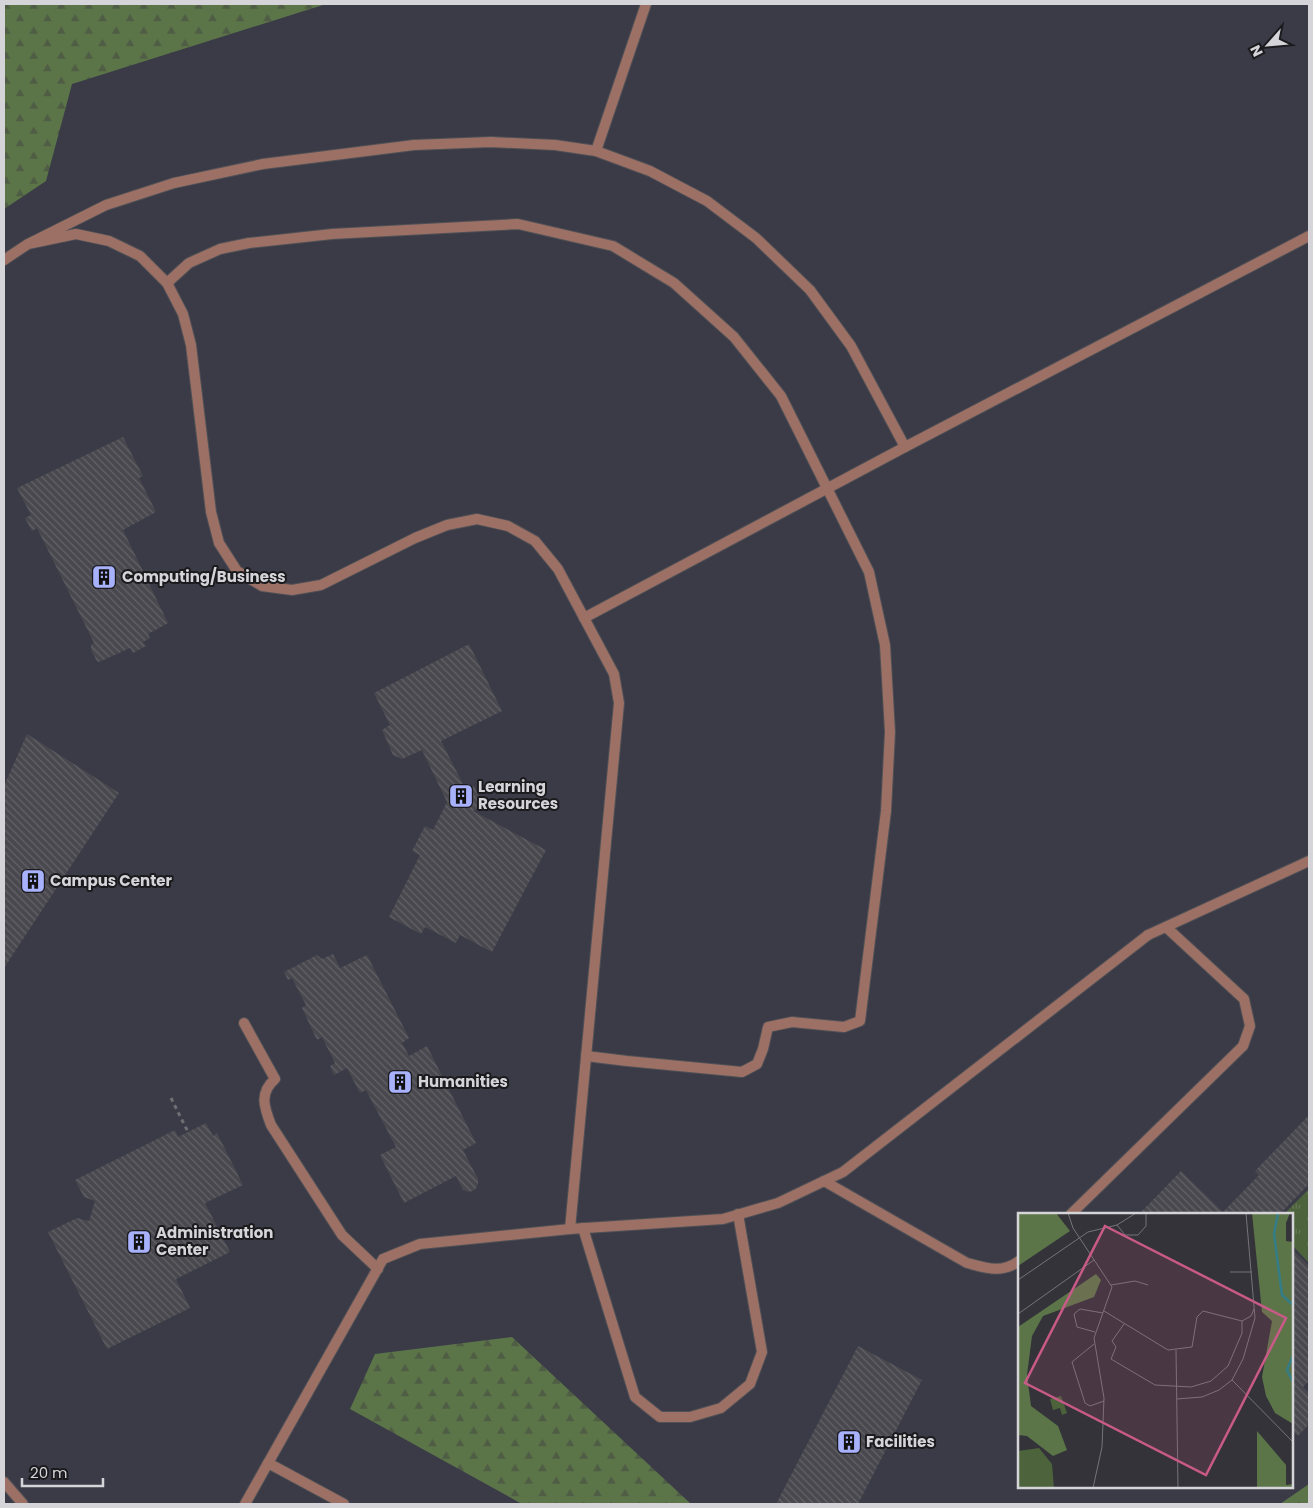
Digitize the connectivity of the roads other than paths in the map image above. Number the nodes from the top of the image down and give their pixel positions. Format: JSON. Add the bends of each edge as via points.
{"nodes":[{"id":1,"x":646,"y":4,"type":"edge"},
{"id":2,"x":596,"y":151,"type":"junction"},
{"id":3,"x":1309,"y":236,"type":"edge"},
{"id":4,"x":28,"y":244,"type":"junction"},
{"id":5,"x":4,"y":260,"type":"edge"},
{"id":6,"x":167,"y":283,"type":"junction"},
{"id":7,"x":905,"y":446,"type":"junction"},
{"id":8,"x":828,"y":488,"type":"junction"},
{"id":9,"x":584,"y":618,"type":"junction"},
{"id":10,"x":1309,"y":861,"type":"edge"},
{"id":11,"x":1166,"y":927,"type":"junction"},
{"id":12,"x":244,"y":1023,"type":"dead end"},
{"id":13,"x":586,"y":1056,"type":"junction"},
{"id":14,"x":824,"y":1181,"type":"junction"},
{"id":15,"x":1072,"y":1213,"type":"edge"},
{"id":16,"x":738,"y":1214,"type":"junction"},
{"id":17,"x":583,"y":1228,"type":"junction"},
{"id":18,"x":570,"y":1229,"type":"junction"},
{"id":19,"x":1018,"y":1262,"type":"edge"},
{"id":20,"x":378,"y":1269,"type":"junction"},
{"id":21,"x":268,"y":1463,"type":"junction"},
{"id":22,"x":4,"y":1482,"type":"edge"},
{"id":23,"x":23,"y":1504,"type":"edge"},
{"id":24,"x":245,"y":1504,"type":"edge"},
{"id":25,"x":344,"y":1504,"type":"edge"}],
"edges":[{"from":1,"to":2,"type":"street"},
{"from":2,"to":4,"type":"street","via":[[491,142],[414,146],[262,164],[174,183],[106,205]]},
{"from":2,"to":7,"type":"street","via":[[650,171],[707,201],[756,238],[810,290],[851,346]]},
{"from":3,"to":7,"type":"street"},
{"from":4,"to":5,"type":"street"},
{"from":4,"to":6,"type":"street","via":[[76,234],[109,241],[140,256]]},
{"from":6,"to":8,"type":"street","via":[[189,263],[220,249],[332,234],[518,224],[613,246],[674,283],[734,337],[781,396]]},
{"from":6,"to":9,"type":"street","via":[[183,314],[191,345],[210,512],[218,543],[237,571],[262,586],[292,590],[321,585],[415,538],[447,525],[477,519],[508,526],[535,541],[558,569]]},
{"from":7,"to":8,"type":"street"},
{"from":8,"to":9,"type":"street"},
{"from":8,"to":13,"type":"street","via":[[869,572],[884,645],[890,732],[886,811],[860,1021],[844,1027],[792,1022],[768,1027],[757,1064],[742,1072]]},
{"from":9,"to":13,"type":"street","via":[[614,674],[619,703]]},
{"from":10,"to":11,"type":"street"},
{"from":11,"to":14,"type":"street","via":[[1148,935],[843,1172]]},
{"from":11,"to":15,"type":"street","via":[[1244,999],[1250,1026],[1243,1046]]},
{"from":12,"to":20,"type":"street","via":[[275,1079],[264,1097],[271,1125],[342,1235]]},
{"from":13,"to":18,"type":"street"},
{"from":14,"to":16,"type":"street","via":[[778,1203]]},
{"from":14,"to":19,"type":"street","via":[[967,1263],[993,1270]]},
{"from":16,"to":17,"type":"street","via":[[723,1219]]},
{"from":16,"to":17,"type":"street","via":[[762,1352],[750,1384],[721,1408],[690,1418],[660,1417],[636,1397]]},
{"from":17,"to":18,"type":"street"},
{"from":18,"to":20,"type":"street","via":[[420,1244],[383,1259]]},
{"from":20,"to":21,"type":"street"},
{"from":21,"to":24,"type":"street"},
{"from":21,"to":25,"type":"street"},
{"from":22,"to":23,"type":"street"}]}
